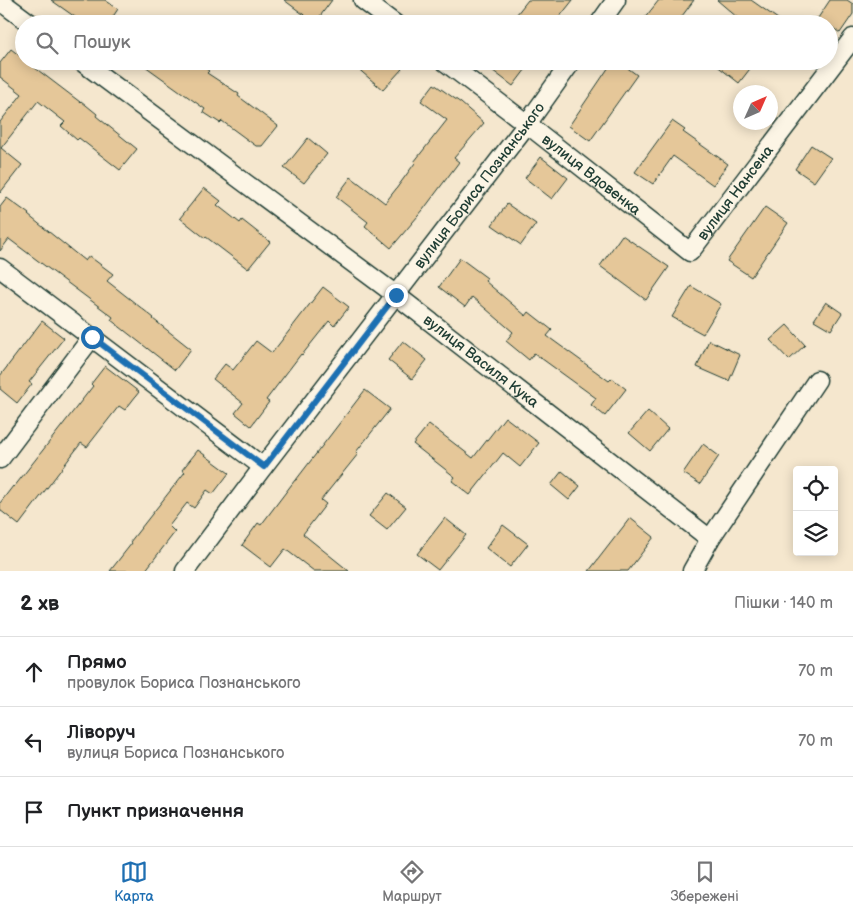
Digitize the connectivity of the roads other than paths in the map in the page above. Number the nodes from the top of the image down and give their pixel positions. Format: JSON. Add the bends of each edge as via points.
{"nodes":[{"id":1,"x":364,"y":0,"type":"edge"},
{"id":2,"x":616,"y":0,"type":"edge"},
{"id":3,"x":0,"y":1,"type":"edge"},
{"id":4,"x":18,"y":15,"type":"edge"},
{"id":5,"x":383,"y":15,"type":"edge"},
{"id":6,"x":605,"y":15,"type":"edge"},
{"id":7,"x":853,"y":38,"type":"edge"},
{"id":8,"x":838,"y":58,"type":"edge"},
{"id":9,"x":93,"y":70,"type":"edge"},
{"id":10,"x":456,"y":70,"type":"edge"},
{"id":11,"x":566,"y":70,"type":"edge"},
{"id":12,"x":829,"y":70,"type":"edge"},
{"id":13,"x":527,"y":124,"type":"junction"},
{"id":14,"x":690,"y":252,"type":"joint"},
{"id":15,"x":0,"y":268,"type":"edge"},
{"id":16,"x":396,"y":295,"type":"junction"},
{"id":17,"x":92,"y":337,"type":"junction"},
{"id":18,"x":817,"y":380,"type":"dead end"},
{"id":19,"x":0,"y":459,"type":"edge"},
{"id":20,"x":264,"y":467,"type":"junction"},
{"id":21,"x":710,"y":539,"type":"junction"},
{"id":22,"x":185,"y":571,"type":"edge"},
{"id":23,"x":692,"y":571,"type":"edge"}],
"edges":[{"from":1,"to":5,"type":"street"},
{"from":2,"to":6,"type":"street"},
{"from":3,"to":4,"type":"street"},
{"from":7,"to":8,"type":"street","name":"вулиця Нансена"},
{"from":9,"to":16,"type":"street","name":"вулиця Василя Кука"},
{"from":10,"to":13,"type":"street","name":"вулиця Вдовенка"},
{"from":11,"to":13,"type":"street","name":"вулиця Бориса Познанського"},
{"from":12,"to":14,"type":"street","name":"вулиця Нансена"},
{"from":13,"to":14,"type":"street","name":"вулиця Вдовенка"},
{"from":13,"to":16,"type":"street","name":"вулиця Бориса Познанського"},
{"from":15,"to":17,"type":"street"},
{"from":16,"to":20,"type":"street","name":"вулиця Бориса Познанського"},
{"from":16,"to":21,"type":"street","name":"вулиця Василя Кука"},
{"from":17,"to":19,"type":"street"},
{"from":17,"to":20,"type":"street"},
{"from":18,"to":21,"type":"street"},
{"from":20,"to":22,"type":"street","name":"вулиця Бориса Познанського"},
{"from":21,"to":23,"type":"street"}]}
